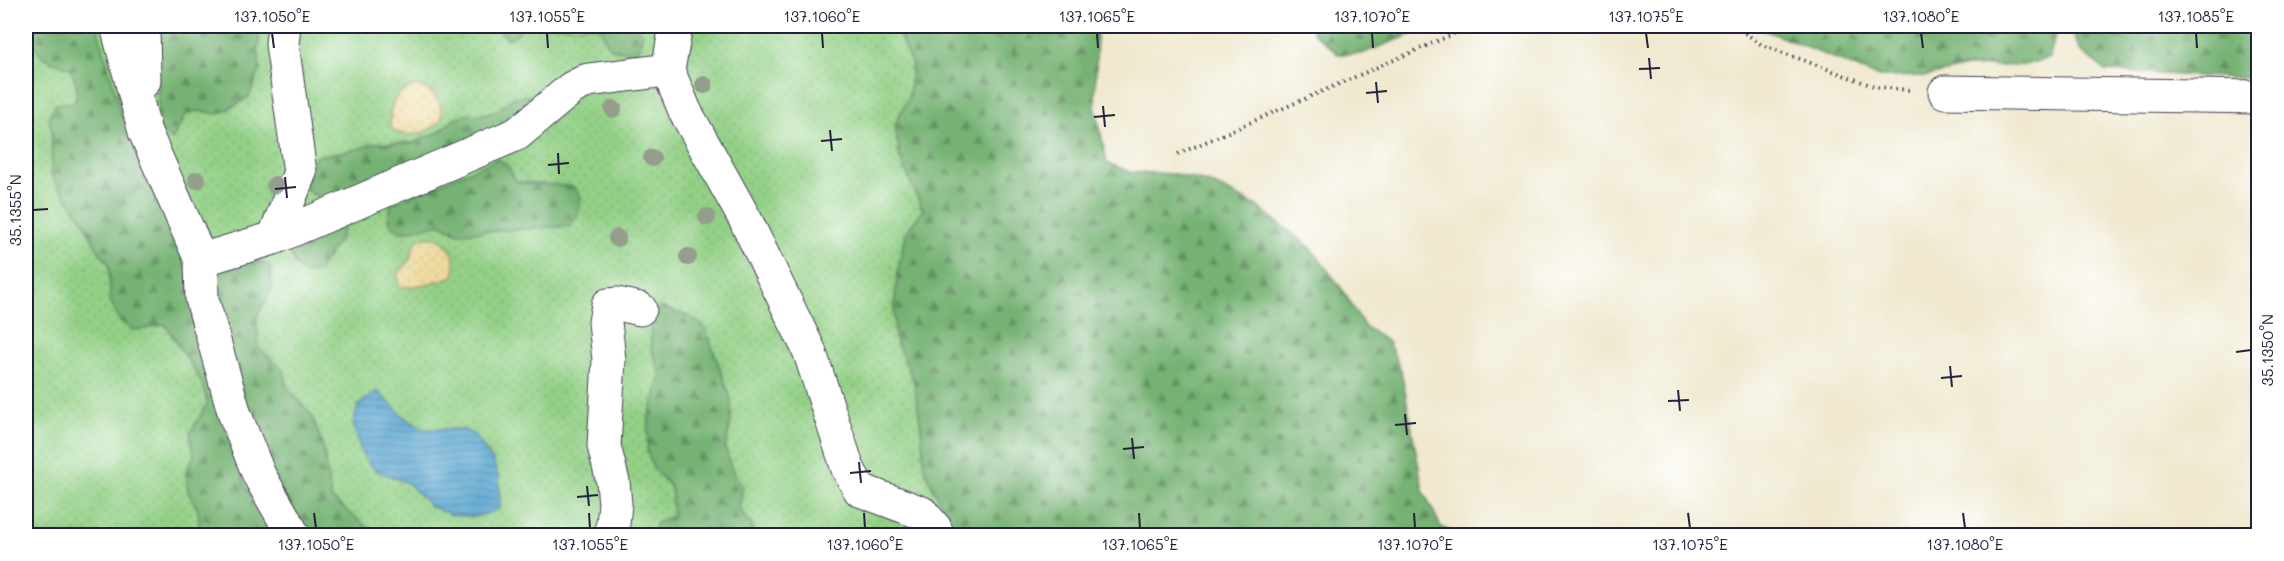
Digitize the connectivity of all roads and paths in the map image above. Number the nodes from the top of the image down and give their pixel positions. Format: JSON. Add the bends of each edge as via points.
{"nodes":[{"id":1,"x":117,"y":26,"type":"edge"},
{"id":2,"x":144,"y":26,"type":"edge"},
{"id":3,"x":285,"y":26,"type":"edge"},
{"id":4,"x":676,"y":26,"type":"edge"},
{"id":5,"x":1472,"y":26,"type":"edge"},
{"id":6,"x":1735,"y":26,"type":"edge"},
{"id":7,"x":668,"y":70,"type":"junction"},
{"id":8,"x":1945,"y":92,"type":"joint"},
{"id":9,"x":2259,"y":97,"type":"edge"},
{"id":10,"x":145,"y":132,"type":"junction"},
{"id":11,"x":1178,"y":154,"type":"dead end"},
{"id":12,"x":274,"y":238,"type":"junction"},
{"id":13,"x":201,"y":260,"type":"junction"},
{"id":14,"x":640,"y":309,"type":"dead end"},
{"id":15,"x":294,"y":536,"type":"edge"},
{"id":16,"x":609,"y":536,"type":"edge"},
{"id":17,"x":937,"y":536,"type":"edge"}],
"edges":[{"from":1,"to":10,"type":"street"},
{"from":2,"to":10,"type":"street"},
{"from":3,"to":12,"type":"street","via":[[282,44],[300,172]]},
{"from":4,"to":7,"type":"street"},
{"from":5,"to":11,"type":"path"},
{"from":6,"to":8,"type":"path","via":[[1762,45],[1876,87]]},
{"from":7,"to":12,"type":"street","via":[[588,80],[572,88],[518,134]]},
{"from":7,"to":17,"type":"street","via":[[685,111],[745,219],[809,350],[852,476],[860,489],[922,513]]},
{"from":8,"to":9,"type":"street"},
{"from":10,"to":13,"type":"street"},
{"from":12,"to":13,"type":"street"},
{"from":13,"to":15,"type":"street","via":[[201,299],[235,415],[259,474]]},
{"from":14,"to":16,"type":"street","via":[[608,305],[605,322],[609,360],[604,446],[615,504]]}]}
